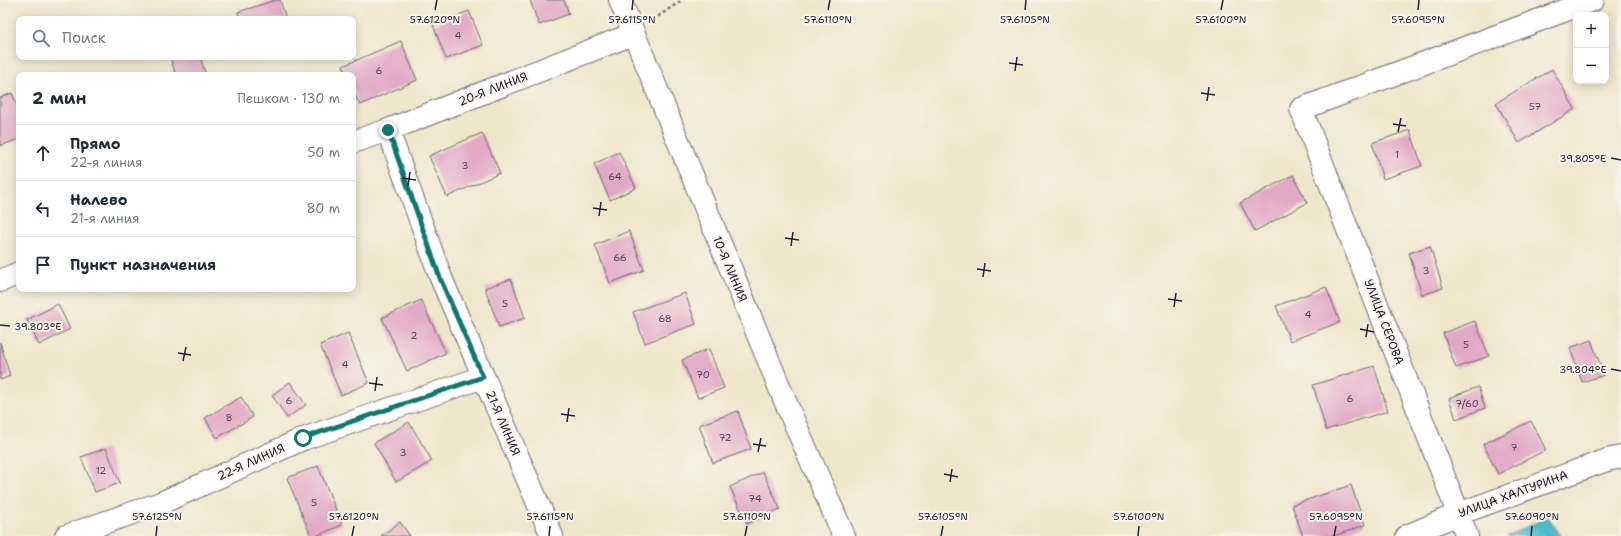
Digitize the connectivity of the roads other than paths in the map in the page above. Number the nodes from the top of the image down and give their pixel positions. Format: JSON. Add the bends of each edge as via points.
{"nodes":[{"id":1,"x":620,"y":0,"type":"edge"},
{"id":2,"x":1592,"y":0,"type":"edge"},
{"id":3,"x":633,"y":34,"type":"junction"},
{"id":4,"x":388,"y":130,"type":"junction"},
{"id":5,"x":356,"y":141,"type":"edge"},
{"id":6,"x":16,"y":274,"type":"edge"},
{"id":7,"x":0,"y":281,"type":"edge"},
{"id":8,"x":483,"y":377,"type":"junction"},
{"id":9,"x":1621,"y":457,"type":"edge"},
{"id":10,"x":1458,"y":514,"type":"junction"},
{"id":11,"x":66,"y":536,"type":"edge"},
{"id":12,"x":552,"y":536,"type":"edge"},
{"id":13,"x":844,"y":536,"type":"edge"},
{"id":14,"x":1407,"y":536,"type":"edge"},
{"id":15,"x":1467,"y":536,"type":"edge"}],
"edges":[{"from":1,"to":3,"type":"street","name":"10-Я ЛИНИЯ"},
{"from":2,"to":10,"type":"street","name":"УЛИЦА СЕРОВА","via":[[1302,109]]},
{"from":3,"to":4,"type":"street","name":"20-Я ЛИНИЯ"},
{"from":3,"to":13,"type":"street","name":"10-Я ЛИНИЯ","via":[[788,408]]},
{"from":4,"to":5,"type":"street","name":"20-Я ЛИНИЯ"},
{"from":4,"to":8,"type":"street","name":"21-Я ЛИНИЯ","via":[[440,278]]},
{"from":6,"to":7,"type":"street"},
{"from":8,"to":11,"type":"street","name":"22-Я ЛИНИЯ","via":[[303,438],[161,503]]},
{"from":8,"to":12,"type":"street","name":"21-Я ЛИНИЯ"},
{"from":9,"to":10,"type":"street","name":"УЛИЦА ХАЛТУРИНА"},
{"from":10,"to":14,"type":"street","name":"УЛИЦА ХАЛТУРИНА"},
{"from":10,"to":15,"type":"street","name":"УЛИЦА СЕРОВА"}]}
